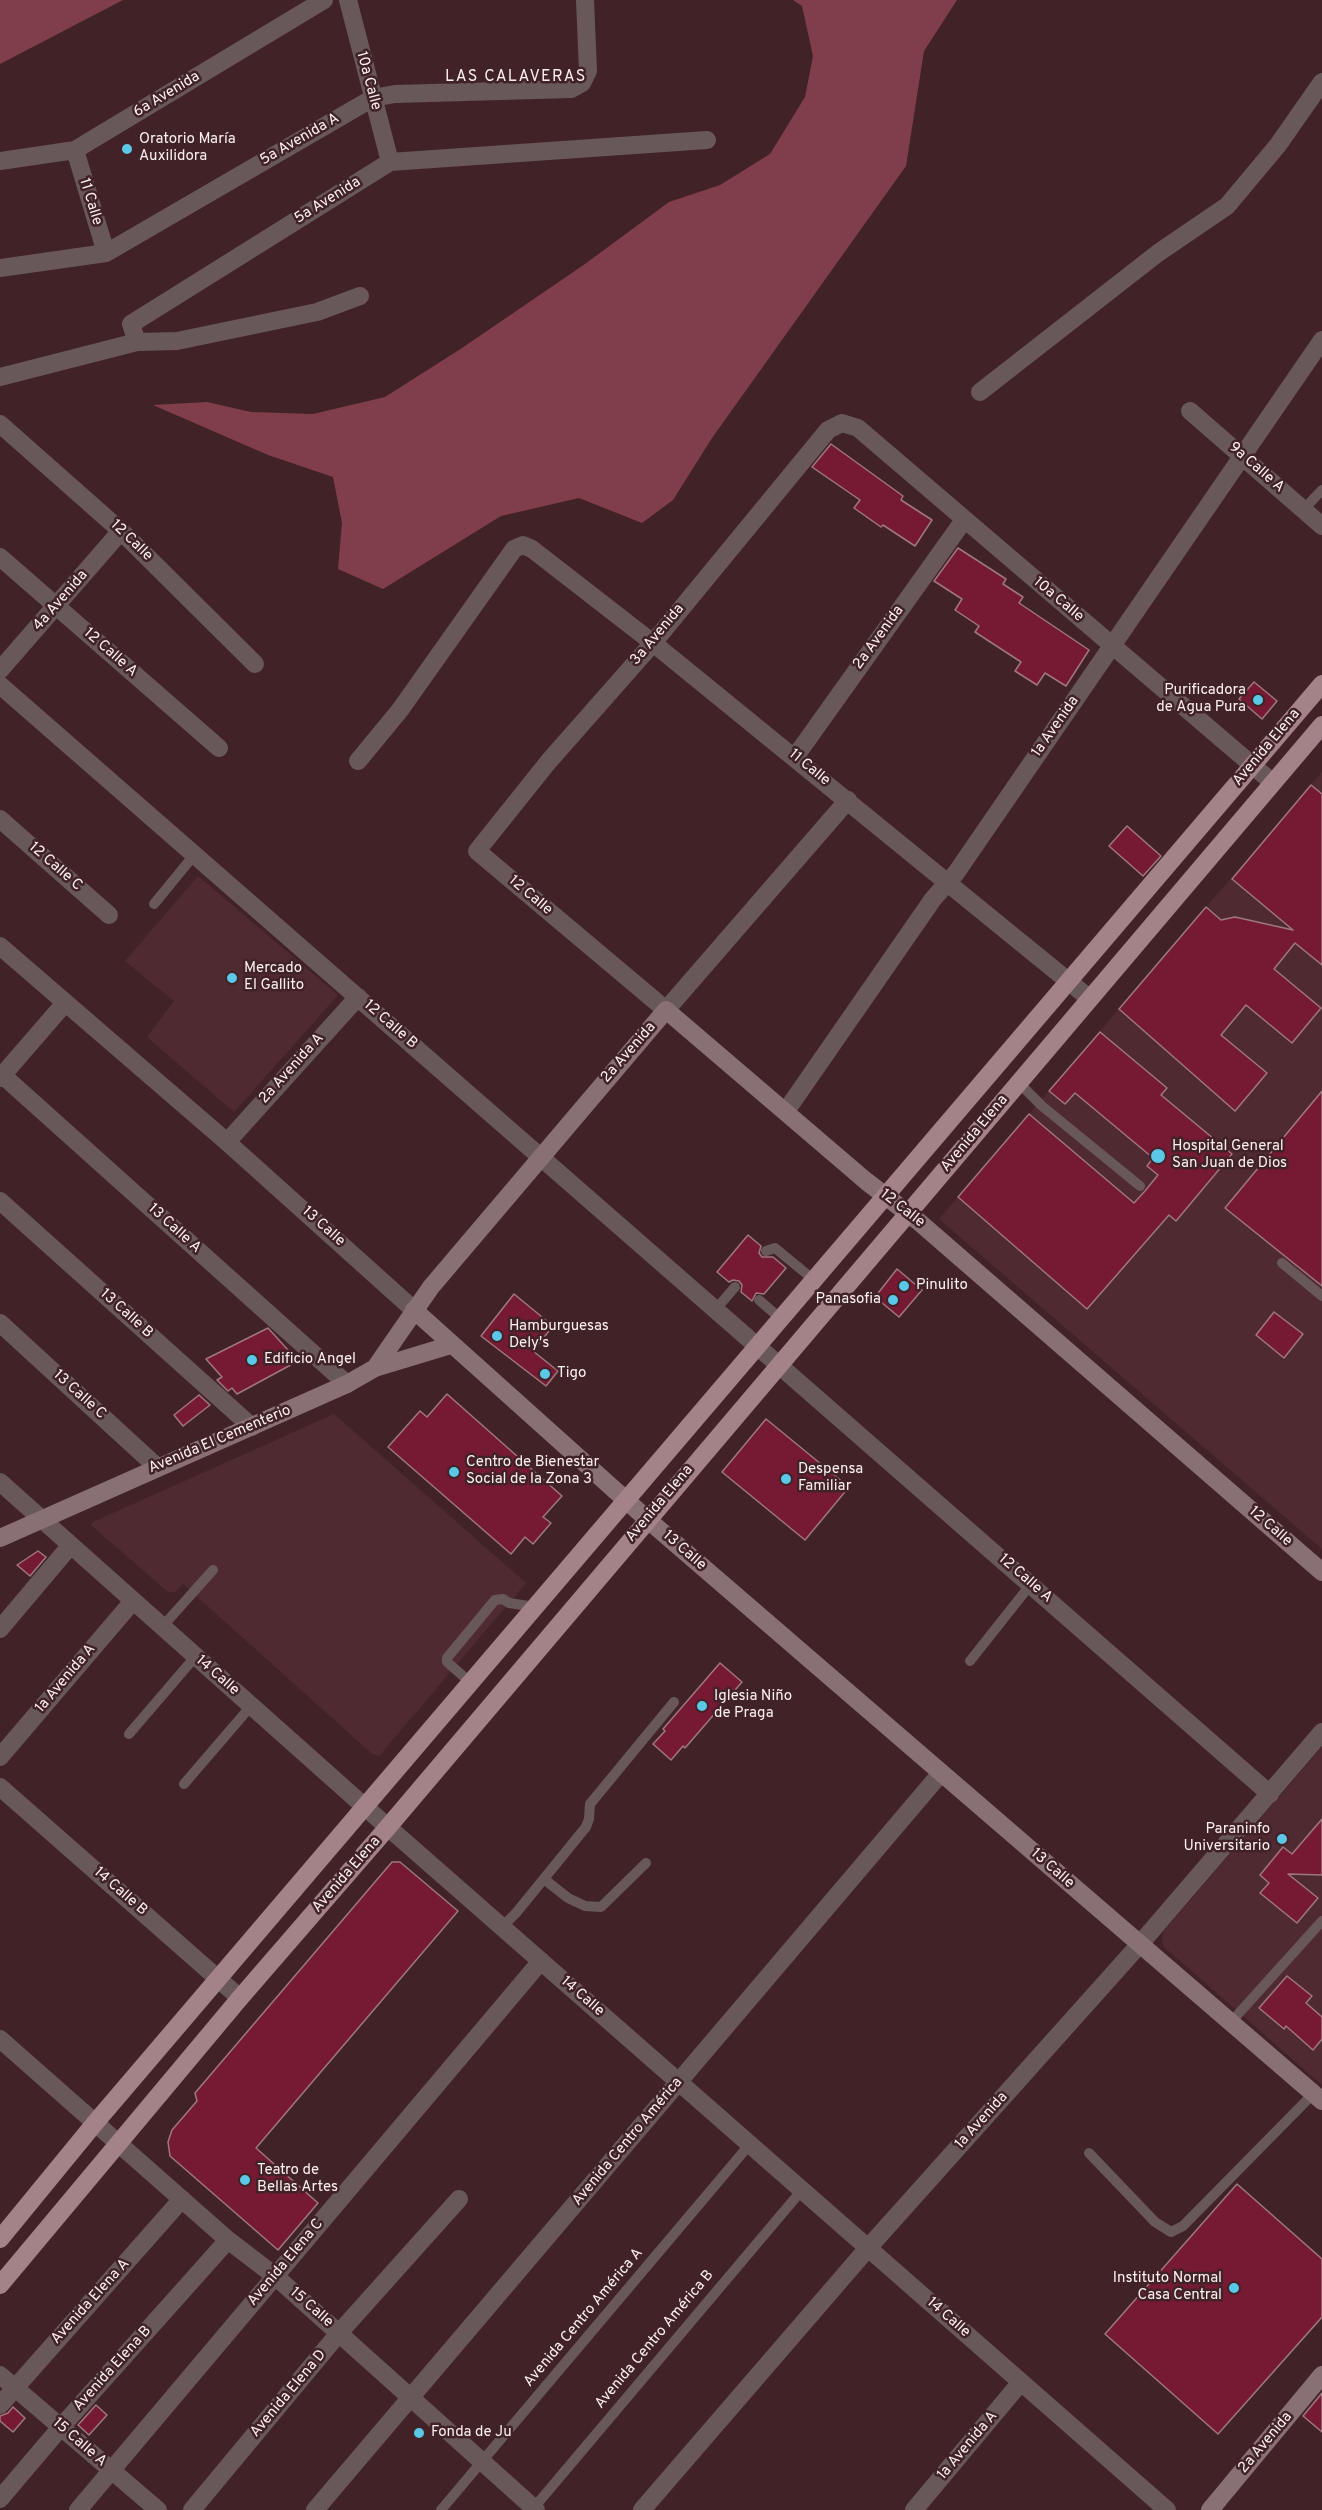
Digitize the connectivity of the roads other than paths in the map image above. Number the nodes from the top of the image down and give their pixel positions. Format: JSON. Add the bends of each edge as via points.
{"nodes":[{"id":1,"x":324,"y":0,"type":"edge"},
{"id":2,"x":348,"y":0,"type":"edge"},
{"id":3,"x":585,"y":0,"type":"edge"},
{"id":4,"x":1322,"y":82,"type":"edge"},
{"id":5,"x":372,"y":98,"type":"junction"},
{"id":6,"x":707,"y":140,"type":"dead end"},
{"id":7,"x":75,"y":150,"type":"junction"},
{"id":8,"x":0,"y":161,"type":"edge"},
{"id":9,"x":390,"y":162,"type":"junction"},
{"id":10,"x":106,"y":253,"type":"junction"},
{"id":11,"x":0,"y":268,"type":"edge"},
{"id":12,"x":360,"y":296,"type":"dead end"},
{"id":13,"x":1322,"y":340,"type":"edge"},
{"id":14,"x":137,"y":342,"type":"junction"},
{"id":15,"x":0,"y":377,"type":"edge"},
{"id":16,"x":980,"y":393,"type":"dead end"},
{"id":17,"x":1190,"y":411,"type":"dead end"},
{"id":18,"x":842,"y":423,"type":"joint"},
{"id":19,"x":0,"y":424,"type":"edge"},
{"id":20,"x":1243,"y":456,"type":"junction"},
{"id":21,"x":1322,"y":490,"type":"edge"},
{"id":22,"x":1304,"y":509,"type":"junction"},
{"id":23,"x":964,"y":520,"type":"junction"},
{"id":24,"x":1322,"y":526,"type":"edge"},
{"id":25,"x":121,"y":531,"type":"junction"},
{"id":26,"x":0,"y":557,"type":"edge"},
{"id":27,"x":56,"y":606,"type":"junction"},
{"id":28,"x":653,"y":643,"type":"junction"},
{"id":29,"x":1112,"y":645,"type":"junction"},
{"id":30,"x":255,"y":664,"type":"dead end"},
{"id":31,"x":0,"y":670,"type":"edge"},
{"id":32,"x":1322,"y":684,"type":"edge"},
{"id":33,"x":0,"y":685,"type":"edge"},
{"id":34,"x":1322,"y":725,"type":"edge"},
{"id":35,"x":219,"y":748,"type":"dead end"},
{"id":36,"x":795,"y":757,"type":"junction"},
{"id":37,"x":358,"y":761,"type":"dead end"},
{"id":38,"x":1253,"y":765,"type":"junction"},
{"id":39,"x":1272,"y":782,"type":"junction"},
{"id":40,"x":848,"y":800,"type":"junction"},
{"id":41,"x":0,"y":819,"type":"edge"},
{"id":42,"x":477,"y":851,"type":"joint"},
{"id":43,"x":195,"y":854,"type":"junction"},
{"id":44,"x":948,"y":881,"type":"junction"},
{"id":45,"x":154,"y":904,"type":"dead end"},
{"id":46,"x":109,"y":915,"type":"dead end"},
{"id":47,"x":0,"y":946,"type":"edge"},
{"id":48,"x":1069,"y":981,"type":"junction"},
{"id":49,"x":358,"y":997,"type":"junction"},
{"id":50,"x":1089,"y":998,"type":"junction"},
{"id":51,"x":65,"y":1003,"type":"junction"},
{"id":52,"x":666,"y":1010,"type":"junction"},
{"id":53,"x":1,"y":1076,"type":"edge"},
{"id":54,"x":1018,"y":1082,"type":"junction"},
{"id":55,"x":786,"y":1112,"type":"junction"},
{"id":56,"x":227,"y":1142,"type":"junction"},
{"id":57,"x":540,"y":1156,"type":"junction"},
{"id":58,"x":1140,"y":1186,"type":"dead end"},
{"id":59,"x":885,"y":1196,"type":"junction"},
{"id":60,"x":0,"y":1201,"type":"edge"},
{"id":61,"x":908,"y":1213,"type":"junction"},
{"id":62,"x":766,"y":1251,"type":"dead end"},
{"id":63,"x":1282,"y":1263,"type":"dead end"},
{"id":64,"x":814,"y":1280,"type":"junction"},
{"id":65,"x":735,"y":1287,"type":"dead end"},
{"id":66,"x":1322,"y":1296,"type":"edge"},
{"id":67,"x":759,"y":1300,"type":"dead end"},
{"id":68,"x":716,"y":1309,"type":"junction"},
{"id":69,"x":414,"y":1310,"type":"junction"},
{"id":70,"x":781,"y":1319,"type":"junction"},
{"id":71,"x":0,"y":1323,"type":"edge"},
{"id":72,"x":451,"y":1345,"type":"junction"},
{"id":73,"x":758,"y":1345,"type":"junction"},
{"id":74,"x":780,"y":1364,"type":"junction"},
{"id":75,"x":375,"y":1368,"type":"junction"},
{"id":76,"x":347,"y":1384,"type":"junction"},
{"id":77,"x":252,"y":1426,"type":"junction"},
{"id":78,"x":157,"y":1467,"type":"junction"},
{"id":79,"x":0,"y":1482,"type":"edge"},
{"id":80,"x":626,"y":1500,"type":"junction"},
{"id":81,"x":647,"y":1519,"type":"junction"},
{"id":82,"x":40,"y":1520,"type":"junction"},
{"id":83,"x":0,"y":1538,"type":"edge"},
{"id":84,"x":70,"y":1546,"type":"junction"},
{"id":85,"x":213,"y":1569,"type":"dead end"},
{"id":86,"x":1322,"y":1572,"type":"edge"},
{"id":87,"x":1031,"y":1584,"type":"junction"},
{"id":88,"x":133,"y":1601,"type":"junction"},
{"id":89,"x":535,"y":1607,"type":"junction"},
{"id":90,"x":162,"y":1627,"type":"junction"},
{"id":91,"x":0,"y":1629,"type":"edge"},
{"id":92,"x":195,"y":1657,"type":"junction"},
{"id":93,"x":970,"y":1661,"type":"dead end"},
{"id":94,"x":471,"y":1683,"type":"junction"},
{"id":95,"x":674,"y":1702,"type":"dead end"},
{"id":96,"x":251,"y":1706,"type":"junction"},
{"id":97,"x":1322,"y":1732,"type":"edge"},
{"id":98,"x":129,"y":1734,"type":"dead end"},
{"id":99,"x":0,"y":1757,"type":"edge"},
{"id":100,"x":941,"y":1773,"type":"junction"},
{"id":101,"x":184,"y":1784,"type":"dead end"},
{"id":102,"x":0,"y":1787,"type":"edge"},
{"id":103,"x":1270,"y":1794,"type":"junction"},
{"id":104,"x":365,"y":1807,"type":"junction"},
{"id":105,"x":388,"y":1827,"type":"junction"},
{"id":106,"x":646,"y":1863,"type":"dead end"},
{"id":107,"x":544,"y":1879,"type":"junction"},
{"id":108,"x":1322,"y":1921,"type":"edge"},
{"id":109,"x":502,"y":1927,"type":"junction"},
{"id":110,"x":1140,"y":1944,"type":"junction"},
{"id":111,"x":541,"y":1961,"type":"junction"},
{"id":112,"x":218,"y":1979,"type":"junction"},
{"id":113,"x":240,"y":1998,"type":"junction"},
{"id":114,"x":1230,"y":2023,"type":"junction"},
{"id":115,"x":0,"y":2039,"type":"edge"},
{"id":116,"x":679,"y":2082,"type":"junction"},
{"id":117,"x":1317,"y":2098,"type":"edge"},
{"id":118,"x":95,"y":2123,"type":"junction"},
{"id":119,"x":119,"y":2144,"type":"junction"},
{"id":120,"x":750,"y":2144,"type":"junction"},
{"id":121,"x":1089,"y":2153,"type":"dead end"},
{"id":122,"x":802,"y":2190,"type":"junction"},
{"id":123,"x":182,"y":2199,"type":"junction"},
{"id":124,"x":459,"y":2199,"type":"dead end"},
{"id":125,"x":0,"y":2239,"type":"edge"},
{"id":126,"x":228,"y":2240,"type":"junction"},
{"id":127,"x":868,"y":2248,"type":"junction"},
{"id":128,"x":275,"y":2276,"type":"junction"},
{"id":129,"x":0,"y":2285,"type":"edge"},
{"id":130,"x":339,"y":2333,"type":"junction"},
{"id":131,"x":1322,"y":2375,"type":"edge"},
{"id":132,"x":0,"y":2376,"type":"edge"},
{"id":133,"x":1021,"y":2382,"type":"junction"},
{"id":134,"x":15,"y":2388,"type":"junction"},
{"id":135,"x":410,"y":2398,"type":"junction"},
{"id":136,"x":0,"y":2405,"type":"edge"},
{"id":137,"x":61,"y":2427,"type":"junction"},
{"id":138,"x":482,"y":2463,"type":"junction"},
{"id":139,"x":111,"y":2470,"type":"junction"},
{"id":140,"x":0,"y":2499,"type":"edge"},
{"id":141,"x":534,"y":2509,"type":"edge"},
{"id":142,"x":78,"y":2510,"type":"edge"},
{"id":143,"x":158,"y":2510,"type":"edge"},
{"id":144,"x":192,"y":2510,"type":"edge"},
{"id":145,"x":315,"y":2510,"type":"edge"},
{"id":146,"x":441,"y":2510,"type":"edge"},
{"id":147,"x":642,"y":2510,"type":"edge"},
{"id":148,"x":914,"y":2510,"type":"edge"},
{"id":149,"x":1167,"y":2510,"type":"edge"},
{"id":150,"x":1210,"y":2510,"type":"edge"}],
"edges":[{"from":1,"to":7,"type":"street","name":"6a Avenida"},
{"from":2,"to":5,"type":"street","name":"10a Calle"},
{"from":3,"to":5,"type":"street","name":"5a Avenida A","via":[[588,71],[582,83],[571,89],[394,94]]},
{"from":4,"to":16,"type":"street","via":[[1278,145],[1227,206],[1158,253]]},
{"from":5,"to":9,"type":"street","name":"10a Calle"},
{"from":5,"to":10,"type":"street","name":"5a Avenida A"},
{"from":6,"to":9,"type":"street","name":"5a Avenida"},
{"from":7,"to":8,"type":"street","name":"6a Avenida"},
{"from":7,"to":10,"type":"street","name":"11 Calle"},
{"from":9,"to":14,"type":"street","name":"5a Avenida","via":[[131,324]]},
{"from":10,"to":11,"type":"street","name":"5a Avenida A"},
{"from":12,"to":14,"type":"street","via":[[317,312],[189,338]]},
{"from":13,"to":20,"type":"street","name":"1a Avenida"},
{"from":14,"to":15,"type":"street"},
{"from":17,"to":20,"type":"street","name":"9a Calle A"},
{"from":18,"to":23,"type":"street","name":"10a Calle","via":[[858,428]]},
{"from":18,"to":28,"type":"street","name":"3a Avenida","via":[[828,430]]},
{"from":19,"to":25,"type":"street","name":"12 Calle"},
{"from":20,"to":22,"type":"street","name":"9a Calle A"},
{"from":20,"to":29,"type":"street","name":"1a Avenida"},
{"from":21,"to":22,"type":"lane"},
{"from":22,"to":24,"type":"street","name":"9a Calle A"},
{"from":23,"to":29,"type":"street","name":"10a Calle"},
{"from":23,"to":36,"type":"street","name":"2a Avenida"},
{"from":25,"to":27,"type":"street","name":"4a Avenida"},
{"from":25,"to":30,"type":"street","name":"12 Calle"},
{"from":26,"to":27,"type":"street","name":"12 Calle A"},
{"from":27,"to":31,"type":"street","name":"4a Avenida"},
{"from":27,"to":35,"type":"street","name":"12 Calle A"},
{"from":28,"to":36,"type":"street","name":"11 Calle"},
{"from":28,"to":37,"type":"street","name":"11 Calle","via":[[523,545],[514,549],[400,710]]},
{"from":28,"to":42,"type":"street","name":"3a Avenida","via":[[549,761]]},
{"from":29,"to":38,"type":"street","name":"10a Calle"},
{"from":29,"to":44,"type":"street","name":"1a Avenida"},
{"from":32,"to":38,"type":"main road","name":"Avenida Elena"},
{"from":33,"to":43,"type":"street","name":"12 Calle B"},
{"from":34,"to":39,"type":"main road","name":"Avenida Elena"},
{"from":36,"to":40,"type":"street","name":"11 Calle"},
{"from":38,"to":39,"type":"street","name":"10a Calle"},
{"from":38,"to":48,"type":"main road","name":"Avenida Elena"},
{"from":39,"to":50,"type":"main road","name":"Avenida Elena"},
{"from":40,"to":44,"type":"street","name":"11 Calle"},
{"from":40,"to":52,"type":"street","name":"2a Avenida"},
{"from":41,"to":46,"type":"street","name":"12 Calle C"},
{"from":42,"to":52,"type":"street","name":"12 Calle"},
{"from":43,"to":45,"type":"lane"},
{"from":43,"to":49,"type":"street","name":"12 Calle B"},
{"from":44,"to":48,"type":"street","name":"11 Calle"},
{"from":44,"to":55,"type":"street","name":"1a Avenida"},
{"from":47,"to":51,"type":"street","name":"13 Calle"},
{"from":48,"to":50,"type":"street","name":"11 Calle"},
{"from":48,"to":59,"type":"main road","name":"Avenida Elena"},
{"from":49,"to":56,"type":"street","name":"2a Avenida A"},
{"from":49,"to":57,"type":"street","name":"12 Calle B"},
{"from":50,"to":54,"type":"main road","name":"Avenida Elena"},
{"from":51,"to":53,"type":"street"},
{"from":51,"to":56,"type":"street","name":"13 Calle"},
{"from":52,"to":55,"type":"main road","name":"12 Calle"},
{"from":52,"to":57,"type":"main road","name":"2a Avenida"},
{"from":53,"to":76,"type":"street","name":"13 Calle A"},
{"from":54,"to":58,"type":"lane"},
{"from":54,"to":61,"type":"main road","name":"Avenida Elena"},
{"from":55,"to":59,"type":"main road","name":"12 Calle"},
{"from":56,"to":69,"type":"street","name":"13 Calle"},
{"from":57,"to":68,"type":"street","name":"12 Calle B"},
{"from":57,"to":69,"type":"main road","name":"2a Avenida"},
{"from":59,"to":61,"type":"main road","name":"12 Calle"},
{"from":59,"to":64,"type":"main road","name":"Avenida Elena"},
{"from":60,"to":77,"type":"street","name":"13 Calle B"},
{"from":61,"to":74,"type":"main road","name":"Avenida Elena"},
{"from":61,"to":86,"type":"main road","name":"12 Calle"},
{"from":62,"to":64,"type":"lane","via":[[775,1248]]},
{"from":63,"to":66,"type":"lane"},
{"from":64,"to":70,"type":"main road","name":"Avenida Elena"},
{"from":65,"to":68,"type":"lane"},
{"from":67,"to":70,"type":"lane"},
{"from":68,"to":73,"type":"street","name":"12 Calle B"},
{"from":69,"to":72,"type":"main road","name":"13 Calle"},
{"from":69,"to":75,"type":"main road","name":"Avenida El Cementerio"},
{"from":70,"to":73,"type":"main road","name":"Avenida Elena"},
{"from":71,"to":78,"type":"street","name":"13 Calle C"},
{"from":72,"to":75,"type":"main road"},
{"from":72,"to":80,"type":"main road","name":"13 Calle"},
{"from":73,"to":74,"type":"street","name":"12 Calle B"},
{"from":73,"to":80,"type":"main road","name":"Avenida Elena"},
{"from":74,"to":81,"type":"main road","name":"Avenida Elena"},
{"from":74,"to":87,"type":"street","name":"12 Calle A"},
{"from":75,"to":76,"type":"main road","name":"Avenida El Cementerio"},
{"from":76,"to":77,"type":"main road","name":"Avenida El Cementerio"},
{"from":77,"to":78,"type":"main road","name":"Avenida El Cementerio"},
{"from":78,"to":82,"type":"main road","name":"Avenida El Cementerio"},
{"from":79,"to":82,"type":"street","name":"14 Calle"},
{"from":80,"to":81,"type":"main road","name":"13 Calle"},
{"from":80,"to":89,"type":"main road","name":"Avenida Elena"},
{"from":81,"to":100,"type":"main road","name":"13 Calle"},
{"from":81,"to":105,"type":"main road","name":"Avenida Elena"},
{"from":82,"to":83,"type":"main road","name":"Avenida El Cementerio"},
{"from":82,"to":84,"type":"street","name":"14 Calle"},
{"from":84,"to":88,"type":"street","name":"14 Calle"},
{"from":84,"to":91,"type":"street"},
{"from":85,"to":90,"type":"lane"},
{"from":87,"to":93,"type":"lane"},
{"from":87,"to":103,"type":"street","name":"12 Calle A"},
{"from":88,"to":90,"type":"street","name":"14 Calle"},
{"from":88,"to":99,"type":"street","name":"1a Avenida A"},
{"from":89,"to":94,"type":"main road","name":"Avenida Elena"},
{"from":89,"to":94,"type":"lane","via":[[498,1599],[447,1658]]},
{"from":90,"to":92,"type":"street","name":"14 Calle"},
{"from":92,"to":96,"type":"street","name":"14 Calle"},
{"from":92,"to":98,"type":"lane"},
{"from":94,"to":104,"type":"main road","name":"Avenida Elena"},
{"from":95,"to":107,"type":"lane","via":[[590,1804],[586,1827]]},
{"from":96,"to":101,"type":"lane"},
{"from":96,"to":104,"type":"street","name":"14 Calle"},
{"from":97,"to":103,"type":"street","name":"1a Avenida"},
{"from":100,"to":110,"type":"main road","name":"13 Calle"},
{"from":100,"to":116,"type":"street","name":"Avenida Centro América"},
{"from":102,"to":112,"type":"street","name":"14 Calle B"},
{"from":103,"to":110,"type":"street","name":"1a Avenida"},
{"from":104,"to":105,"type":"street","name":"14 Calle"},
{"from":104,"to":112,"type":"main road","name":"Avenida Elena"},
{"from":105,"to":109,"type":"street","name":"14 Calle"},
{"from":105,"to":113,"type":"main road","name":"Avenida Elena"},
{"from":106,"to":107,"type":"lane","via":[[601,1907],[585,1906],[568,1898]]},
{"from":107,"to":109,"type":"lane"},
{"from":108,"to":114,"type":"lane"},
{"from":109,"to":111,"type":"street","name":"14 Calle"},
{"from":110,"to":114,"type":"main road","name":"13 Calle"},
{"from":110,"to":127,"type":"street","name":"1a Avenida"},
{"from":111,"to":116,"type":"street","name":"14 Calle"},
{"from":111,"to":128,"type":"street","name":"Avenida Elena C"},
{"from":112,"to":113,"type":"street","name":"14 Calle B"},
{"from":112,"to":118,"type":"main road","name":"Avenida Elena"},
{"from":113,"to":119,"type":"main road","name":"Avenida Elena"},
{"from":114,"to":117,"type":"main road","name":"13 Calle"},
{"from":115,"to":118,"type":"street","name":"15 Calle"},
{"from":116,"to":120,"type":"street","name":"14 Calle"},
{"from":116,"to":135,"type":"street","name":"Avenida Centro América"},
{"from":117,"to":121,"type":"lane","via":[[1184,2226],[1171,2232],[1155,2222]]},
{"from":118,"to":119,"type":"street","name":"15 Calle"},
{"from":118,"to":125,"type":"main road","name":"Avenida Elena"},
{"from":119,"to":123,"type":"street","name":"15 Calle"},
{"from":119,"to":129,"type":"main road","name":"Avenida Elena"},
{"from":120,"to":122,"type":"street","name":"14 Calle"},
{"from":120,"to":138,"type":"lane","name":"Avenida Centro América A"},
{"from":122,"to":127,"type":"street","name":"14 Calle"},
{"from":122,"to":141,"type":"lane","name":"Avenida Centro América B"},
{"from":123,"to":126,"type":"street","name":"15 Calle"},
{"from":123,"to":134,"type":"street","name":"Avenida Elena A"},
{"from":124,"to":130,"type":"street","name":"Avenida Elena D"},
{"from":126,"to":128,"type":"street","name":"15 Calle"},
{"from":126,"to":137,"type":"street","name":"Avenida Elena B"},
{"from":127,"to":133,"type":"street","name":"14 Calle"},
{"from":127,"to":147,"type":"street","name":"1a Avenida"},
{"from":128,"to":130,"type":"street","name":"15 Calle"},
{"from":128,"to":139,"type":"street","name":"Avenida Elena C"},
{"from":130,"to":135,"type":"street","name":"15 Calle"},
{"from":130,"to":144,"type":"street","name":"Avenida Elena D"},
{"from":131,"to":150,"type":"main road","name":"2a Avenida"},
{"from":132,"to":134,"type":"street","name":"15 Calle A"},
{"from":133,"to":148,"type":"street","name":"1a Avenida A"},
{"from":133,"to":149,"type":"street","name":"14 Calle"},
{"from":134,"to":136,"type":"street","name":"Avenida Elena A"},
{"from":134,"to":137,"type":"street","name":"15 Calle A"},
{"from":135,"to":138,"type":"street","name":"15 Calle"},
{"from":135,"to":145,"type":"street","name":"Avenida Centro América"},
{"from":137,"to":139,"type":"street","name":"15 Calle A"},
{"from":137,"to":140,"type":"street","name":"Avenida Elena B"},
{"from":138,"to":141,"type":"street","name":"15 Calle"},
{"from":138,"to":146,"type":"lane","name":"Avenida Centro América A"},
{"from":139,"to":142,"type":"street","name":"Avenida Elena C"},
{"from":139,"to":143,"type":"street","name":"15 Calle A"}]}
